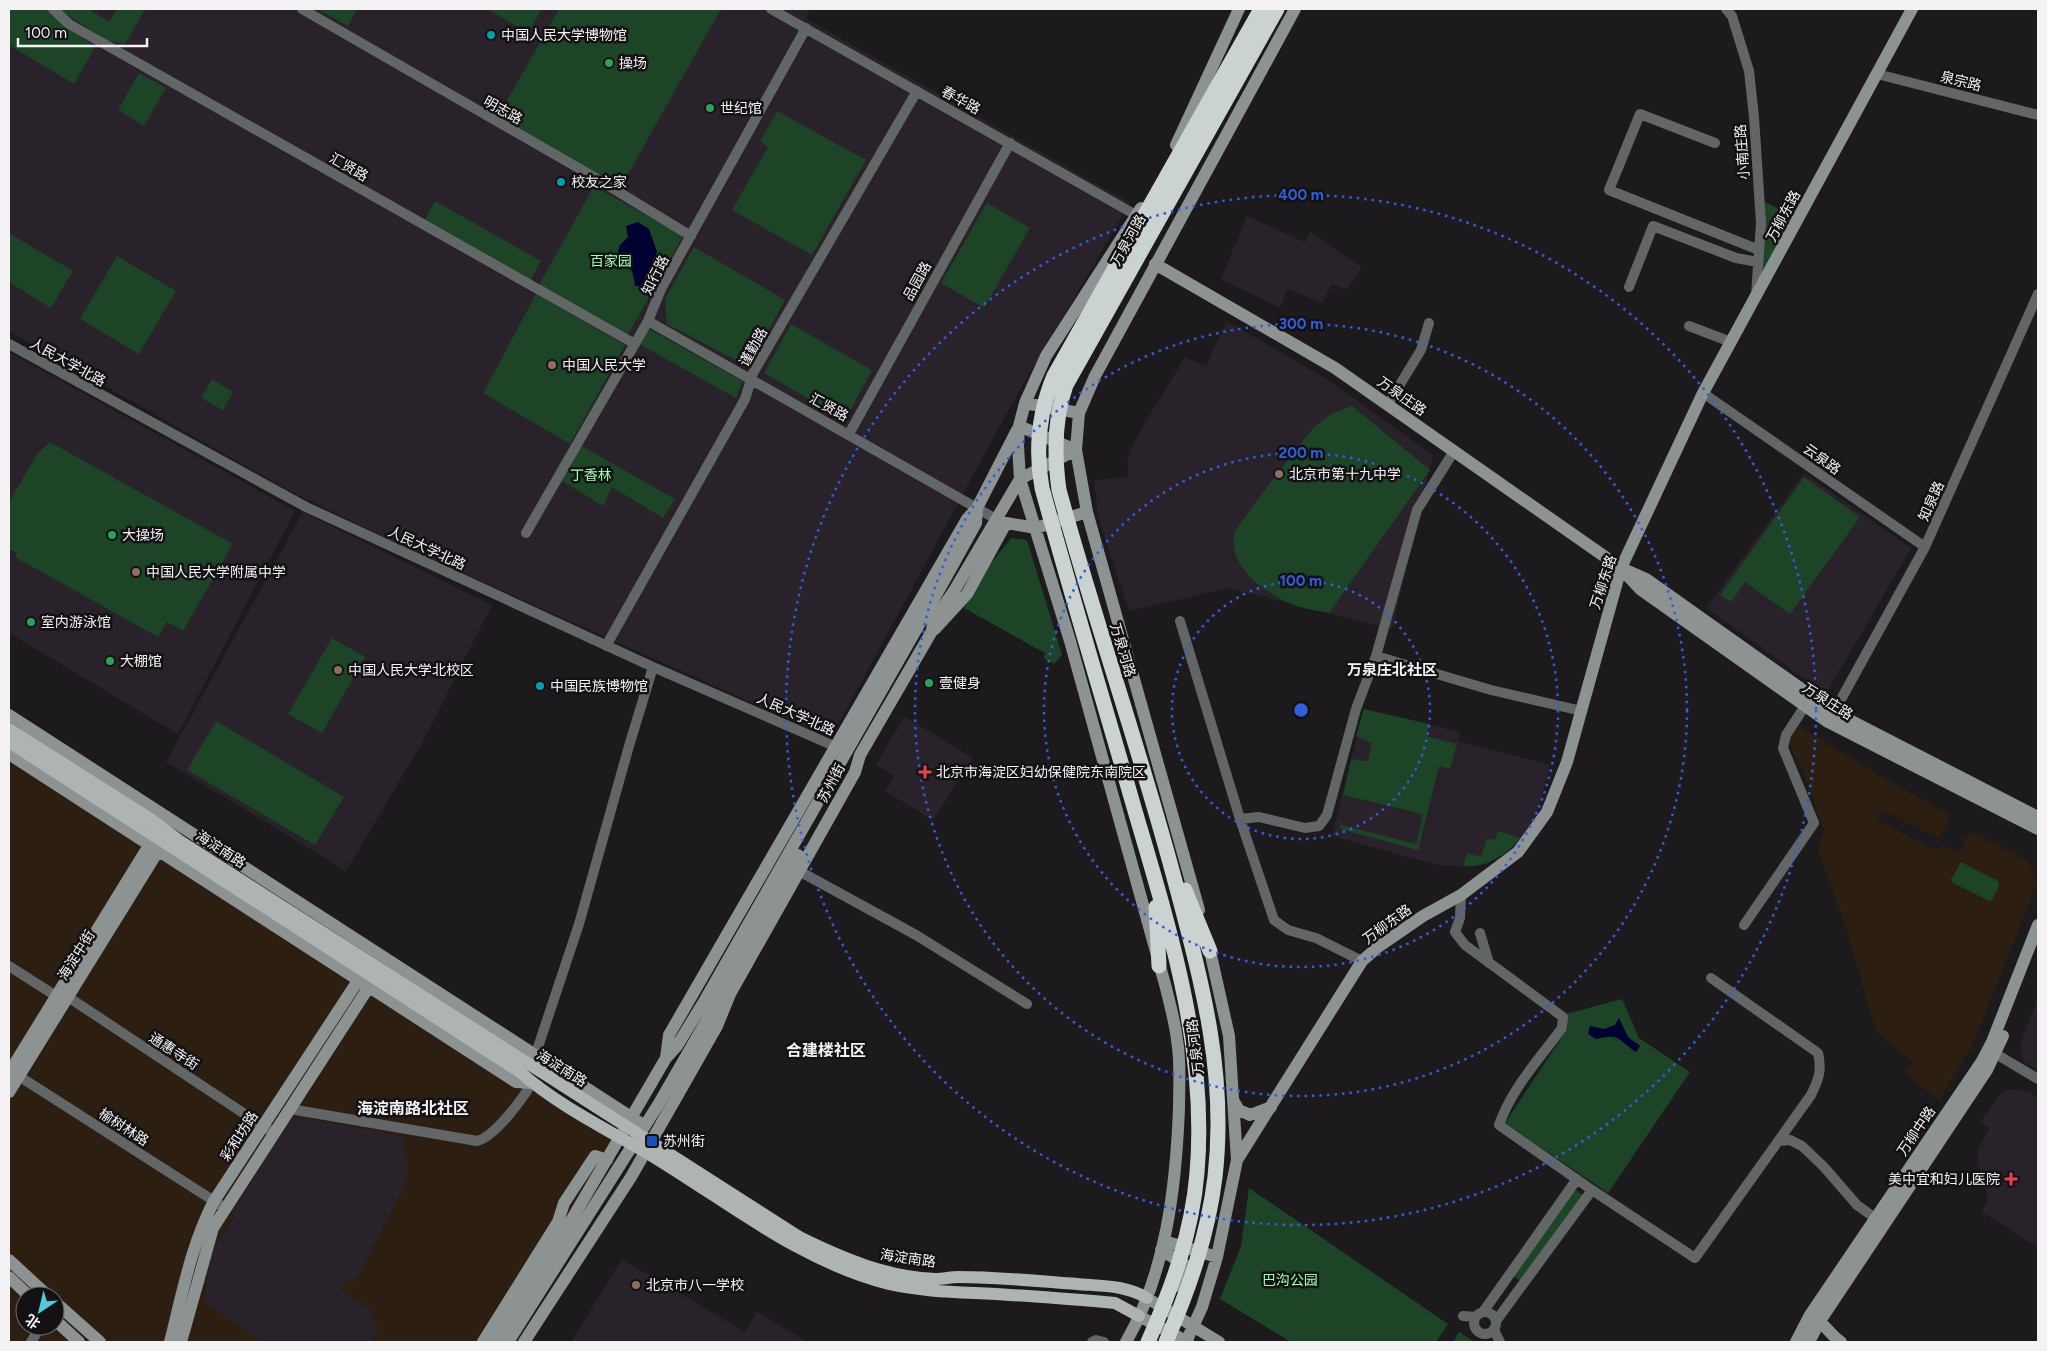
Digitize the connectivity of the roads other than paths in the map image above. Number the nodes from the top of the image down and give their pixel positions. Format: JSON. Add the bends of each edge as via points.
{"nodes":[{"id":1,"x":52,"y":9,"type":"edge"},
{"id":2,"x":302,"y":9,"type":"edge"},
{"id":3,"x":772,"y":9,"type":"edge"},
{"id":4,"x":1238,"y":9,"type":"edge"},
{"id":5,"x":1295,"y":9,"type":"edge"},
{"id":6,"x":1726,"y":9,"type":"edge"},
{"id":7,"x":1912,"y":9,"type":"edge"},
{"id":8,"x":1267,"y":12,"type":"edge"},
{"id":9,"x":806,"y":28,"type":"junction"},
{"id":10,"x":1877,"y":74,"type":"junction"},
{"id":11,"x":917,"y":91,"type":"junction"},
{"id":12,"x":2038,"y":115,"type":"edge"},
{"id":13,"x":1010,"y":143,"type":"junction"},
{"id":14,"x":1715,"y":143,"type":"dead end"},
{"id":15,"x":1136,"y":216,"type":"junction"},
{"id":16,"x":691,"y":236,"type":"junction"},
{"id":17,"x":1759,"y":250,"type":"junction"},
{"id":18,"x":1758,"y":262,"type":"junction"},
{"id":19,"x":1156,"y":264,"type":"junction"},
{"id":20,"x":1630,"y":287,"type":"dead end"},
{"id":21,"x":2038,"y":294,"type":"edge"},
{"id":22,"x":1756,"y":297,"type":"junction"},
{"id":23,"x":648,"y":322,"type":"junction"},
{"id":24,"x":1429,"y":323,"type":"dead end"},
{"id":25,"x":1689,"y":326,"type":"dead end"},
{"id":26,"x":1084,"y":336,"type":"junction"},
{"id":27,"x":1731,"y":342,"type":"junction"},
{"id":28,"x":9,"y":344,"type":"edge"},
{"id":29,"x":635,"y":344,"type":"junction"},
{"id":30,"x":751,"y":379,"type":"junction"},
{"id":31,"x":1704,"y":393,"type":"junction"},
{"id":32,"x":1025,"y":403,"type":"junction"},
{"id":33,"x":1388,"y":404,"type":"junction"},
{"id":34,"x":1080,"y":413,"type":"junction"},
{"id":35,"x":1019,"y":426,"type":"junction"},
{"id":36,"x":849,"y":434,"type":"junction"},
{"id":37,"x":1076,"y":450,"type":"junction"},
{"id":38,"x":1454,"y":451,"type":"junction"},
{"id":39,"x":1020,"y":479,"type":"junction"},
{"id":40,"x":977,"y":508,"type":"junction"},
{"id":41,"x":1087,"y":512,"type":"junction"},
{"id":42,"x":1001,"y":521,"type":"junction"},
{"id":43,"x":1036,"y":528,"type":"junction"},
{"id":44,"x":526,"y":533,"type":"dead end"},
{"id":45,"x":1925,"y":547,"type":"junction"},
{"id":46,"x":1621,"y":568,"type":"junction"},
{"id":47,"x":1180,"y":621,"type":"dead end"},
{"id":48,"x":606,"y":646,"type":"junction"},
{"id":49,"x":1376,"y":656,"type":"junction"},
{"id":50,"x":653,"y":667,"type":"junction"},
{"id":51,"x":1805,"y":706,"type":"junction"},
{"id":52,"x":1582,"y":711,"type":"junction"},
{"id":53,"x":1834,"y":712,"type":"junction"},
{"id":54,"x":9,"y":715,"type":"edge"},
{"id":55,"x":9,"y":728,"type":"edge"},
{"id":56,"x":9,"y":742,"type":"edge"},
{"id":57,"x":840,"y":748,"type":"junction"},
{"id":58,"x":9,"y":754,"type":"edge"},
{"id":59,"x":860,"y":755,"type":"junction"},
{"id":60,"x":2038,"y":817,"type":"edge"},
{"id":61,"x":1240,"y":819,"type":"junction"},
{"id":62,"x":2038,"y":829,"type":"edge"},
{"id":63,"x":162,"y":834,"type":"junction"},
{"id":64,"x":1163,"y":836,"type":"junction"},
{"id":65,"x":799,"y":871,"type":"junction"},
{"id":66,"x":1154,"y":876,"type":"junction"},
{"id":67,"x":1460,"y":895,"type":"junction"},
{"id":68,"x":1744,"y":925,"type":"dead end"},
{"id":69,"x":2038,"y":925,"type":"edge"},
{"id":70,"x":1480,"y":933,"type":"dead end"},
{"id":71,"x":2038,"y":948,"type":"edge"},
{"id":72,"x":1210,"y":951,"type":"junction"},
{"id":73,"x":1362,"y":961,"type":"junction"},
{"id":74,"x":1489,"y":962,"type":"junction"},
{"id":75,"x":9,"y":966,"type":"edge"},
{"id":76,"x":1159,"y":966,"type":"junction"},
{"id":77,"x":370,"y":974,"type":"junction"},
{"id":78,"x":1711,"y":978,"type":"dead end"},
{"id":79,"x":61,"y":995,"type":"junction"},
{"id":80,"x":1027,"y":1004,"type":"dead end"},
{"id":81,"x":538,"y":1047,"type":"dead end"},
{"id":82,"x":1996,"y":1054,"type":"junction"},
{"id":83,"x":12,"y":1073,"type":"edge"},
{"id":84,"x":2038,"y":1079,"type":"edge"},
{"id":85,"x":532,"y":1082,"type":"junction"},
{"id":86,"x":9,"y":1092,"type":"edge"},
{"id":87,"x":1233,"y":1100,"type":"junction"},
{"id":88,"x":1271,"y":1107,"type":"junction"},
{"id":89,"x":290,"y":1109,"type":"junction"},
{"id":90,"x":629,"y":1121,"type":"junction"},
{"id":91,"x":269,"y":1129,"type":"junction"},
{"id":92,"x":639,"y":1135,"type":"junction"},
{"id":93,"x":619,"y":1138,"type":"junction"},
{"id":94,"x":1778,"y":1141,"type":"junction"},
{"id":95,"x":648,"y":1147,"type":"junction"},
{"id":96,"x":607,"y":1160,"type":"junction"},
{"id":97,"x":1237,"y":1160,"type":"junction"},
{"id":98,"x":1577,"y":1179,"type":"junction"},
{"id":99,"x":1592,"y":1190,"type":"junction"},
{"id":100,"x":220,"y":1205,"type":"junction"},
{"id":101,"x":1875,"y":1218,"type":"junction"},
{"id":102,"x":1163,"y":1245,"type":"junction"},
{"id":103,"x":1217,"y":1256,"type":"junction"},
{"id":104,"x":9,"y":1260,"type":"edge"},
{"id":105,"x":1507,"y":1278,"type":"junction"},
{"id":106,"x":37,"y":1286,"type":"edge"},
{"id":107,"x":1520,"y":1288,"type":"junction"},
{"id":108,"x":1147,"y":1298,"type":"junction"},
{"id":109,"x":65,"y":1312,"type":"edge"},
{"id":110,"x":1171,"y":1313,"type":"junction"},
{"id":111,"x":1479,"y":1314,"type":"junction"},
{"id":112,"x":1139,"y":1316,"type":"junction"},
{"id":113,"x":1463,"y":1316,"type":"dead end"},
{"id":114,"x":1815,"y":1318,"type":"junction"},
{"id":115,"x":1495,"y":1325,"type":"junction"},
{"id":116,"x":1193,"y":1326,"type":"junction"},
{"id":117,"x":65,"y":1329,"type":"edge"},
{"id":118,"x":1165,"y":1336,"type":"edge"},
{"id":119,"x":79,"y":1342,"type":"edge"},
{"id":120,"x":100,"y":1342,"type":"edge"},
{"id":121,"x":170,"y":1342,"type":"edge"},
{"id":122,"x":181,"y":1342,"type":"edge"},
{"id":123,"x":483,"y":1342,"type":"edge"},
{"id":124,"x":496,"y":1342,"type":"edge"},
{"id":125,"x":508,"y":1342,"type":"edge"},
{"id":126,"x":524,"y":1342,"type":"edge"},
{"id":127,"x":1092,"y":1342,"type":"edge"},
{"id":128,"x":1104,"y":1342,"type":"edge"},
{"id":129,"x":1126,"y":1342,"type":"edge"},
{"id":130,"x":1148,"y":1342,"type":"edge"},
{"id":131,"x":1158,"y":1342,"type":"edge"},
{"id":132,"x":1187,"y":1342,"type":"edge"},
{"id":133,"x":1220,"y":1342,"type":"edge"},
{"id":134,"x":1500,"y":1342,"type":"edge"},
{"id":135,"x":1796,"y":1342,"type":"edge"},
{"id":136,"x":1809,"y":1342,"type":"edge"},
{"id":137,"x":1842,"y":1342,"type":"edge"}],
"edges":[{"from":1,"to":29,"type":"street","name":"汇贤路","via":[[69,24]]},
{"from":2,"to":16,"type":"street","name":"明志路"},
{"from":3,"to":9,"type":"street","name":"春华路"},
{"from":4,"to":15,"type":"street","name":"万泉河路","via":[[1181,136]]},
{"from":5,"to":19,"type":"street","name":"万泉河路"},
{"from":6,"to":17,"type":"street","name":"小南庄路","via":[[1732,16],[1749,71],[1761,223]]},
{"from":7,"to":10,"type":"street","name":"万柳东路"},
{"from":8,"to":26,"type":"highway","name":"万泉河路"},
{"from":9,"to":11,"type":"street","name":"春华路"},
{"from":9,"to":16,"type":"street","name":"知行路"},
{"from":10,"to":12,"type":"street","name":"泉宗路"},
{"from":10,"to":22,"type":"street","name":"万柳东路"},
{"from":11,"to":13,"type":"street","name":"春华路"},
{"from":11,"to":30,"type":"street","name":"谨勤路","via":[[846,209]]},
{"from":13,"to":15,"type":"street","name":"春华路"},
{"from":13,"to":36,"type":"street","name":"品园路"},
{"from":14,"to":17,"type":"street","via":[[1640,114],[1609,190]]},
{"from":15,"to":32,"type":"street","name":"万泉河路","via":[[1046,356]]},
{"from":16,"to":23,"type":"street","name":"知行路"},
{"from":17,"to":18,"type":"street","name":"小南庄路"},
{"from":18,"to":20,"type":"street","via":[[1736,258],[1653,226]]},
{"from":18,"to":22,"type":"street","name":"小南庄路"},
{"from":19,"to":33,"type":"street","name":"万泉庄路","via":[[1327,363]]},
{"from":19,"to":34,"type":"street","name":"万泉河路","via":[[1095,376]]},
{"from":21,"to":45,"type":"street","name":"知泉路"},
{"from":22,"to":27,"type":"street","name":"万柳东路"},
{"from":23,"to":29,"type":"street","name":"知行路"},
{"from":23,"to":30,"type":"street","name":"汇贤路"},
{"from":24,"to":33,"type":"street","via":[[1421,350]]},
{"from":25,"to":27,"type":"street"},
{"from":26,"to":64,"type":"highway","name":"万泉河路","via":[[1058,415],[1055,465],[1072,536]]},
{"from":26,"to":66,"type":"highway","name":"万泉河路","via":[[1050,384],[1039,430],[1039,473]]},
{"from":27,"to":31,"type":"street","name":"万柳东路"},
{"from":28,"to":48,"type":"street","name":"人民大学北路","via":[[284,496]]},
{"from":29,"to":44,"type":"street","name":"知行路"},
{"from":30,"to":36,"type":"street","name":"汇贤路"},
{"from":30,"to":48,"type":"street","name":"谨勤路","via":[[745,400]]},
{"from":31,"to":45,"type":"street","name":"云泉路"},
{"from":31,"to":46,"type":"street","name":"万柳东路"},
{"from":32,"to":34,"type":"street"},
{"from":32,"to":35,"type":"street","name":"万泉河路"},
{"from":33,"to":38,"type":"street","name":"万泉庄路"},
{"from":34,"to":37,"type":"street","name":"万泉河路"},
{"from":35,"to":37,"type":"street"},
{"from":35,"to":39,"type":"street","name":"万泉河路"},
{"from":35,"to":40,"type":"street","name":"苏州街"},
{"from":36,"to":40,"type":"street","name":"汇贤路"},
{"from":37,"to":39,"type":"street"},
{"from":37,"to":41,"type":"street","name":"万泉河路"},
{"from":38,"to":46,"type":"street","name":"万泉庄路"},
{"from":38,"to":49,"type":"street","via":[[1418,510]]},
{"from":39,"to":42,"type":"street","name":"苏州街"},
{"from":39,"to":43,"type":"street","name":"万泉河路"},
{"from":40,"to":42,"type":"street","name":"汇贤路"},
{"from":40,"to":57,"type":"street","name":"苏州街","via":[[976,524],[950,572]]},
{"from":41,"to":43,"type":"street"},
{"from":41,"to":72,"type":"street","name":"万泉河路"},
{"from":42,"to":43,"type":"street"},
{"from":42,"to":59,"type":"street","name":"苏州街","via":[[967,594],[932,631]]},
{"from":43,"to":76,"type":"street","name":"万泉河路"},
{"from":45,"to":53,"type":"street","name":"知泉路"},
{"from":46,"to":51,"type":"street","name":"万泉庄路","via":[[1640,589]]},
{"from":46,"to":52,"type":"street","name":"万柳东路"},
{"from":46,"to":53,"type":"street","name":"万泉庄路","via":[[1646,580]]},
{"from":47,"to":61,"type":"street"},
{"from":48,"to":50,"type":"street","name":"人民大学北路"},
{"from":49,"to":52,"type":"street","via":[[1491,690]]},
{"from":49,"to":61,"type":"street","via":[[1356,709],[1327,815],[1320,826],[1305,828],[1259,817]]},
{"from":50,"to":57,"type":"street","name":"人民大学北路"},
{"from":50,"to":81,"type":"street","via":[[579,924]]},
{"from":51,"to":62,"type":"street","name":"万泉庄路","via":[[1828,722]]},
{"from":51,"to":68,"type":"street","via":[[1786,735],[1783,748],[1814,823]]},
{"from":52,"to":67,"type":"street","name":"万柳东路","via":[[1567,762],[1547,812],[1518,852]]},
{"from":53,"to":60,"type":"street","name":"万泉庄路"},
{"from":54,"to":63,"type":"street","name":"海淀南路"},
{"from":55,"to":63,"type":"main road","name":"海淀南路"},
{"from":56,"to":63,"type":"main road","name":"海淀南路"},
{"from":57,"to":90,"type":"street","name":"苏州街","via":[[705,1000]]},
{"from":58,"to":63,"type":"street","name":"海淀南路"},
{"from":59,"to":65,"type":"street","name":"苏州街","via":[[856,772]]},
{"from":59,"to":92,"type":"street","name":"苏州街","via":[[851,764]]},
{"from":61,"to":73,"type":"street","via":[[1274,920],[1288,930],[1316,938]]},
{"from":63,"to":77,"type":"main road","name":"海淀南路"},
{"from":63,"to":79,"type":"street","name":"海淀中街"},
{"from":63,"to":90,"type":"street","name":"海淀南路"},
{"from":64,"to":72,"type":"highway"},
{"from":64,"to":118,"type":"highway","name":"万泉河路","via":[[1204,993],[1215,1051],[1217,1116],[1215,1176],[1205,1235],[1188,1291]]},
{"from":65,"to":80,"type":"street","via":[[916,936]]},
{"from":65,"to":95,"type":"street","name":"苏州街"},
{"from":66,"to":76,"type":"highway"},
{"from":66,"to":130,"type":"highway","name":"万泉河路","via":[[1186,998],[1196,1058],[1199,1122],[1197,1174],[1188,1231],[1173,1285]]},
{"from":67,"to":73,"type":"street","name":"万柳东路","via":[[1423,916]]},
{"from":67,"to":74,"type":"street","via":[[1460,918],[1455,932],[1465,945]]},
{"from":69,"to":101,"type":"street","name":"万柳中路","via":[[1982,1061]]},
{"from":70,"to":74,"type":"street"},
{"from":71,"to":82,"type":"street","name":"万柳中路"},
{"from":72,"to":87,"type":"street","name":"万泉河路","via":[[1228,1036]]},
{"from":73,"to":88,"type":"street","name":"万柳东路"},
{"from":74,"to":98,"type":"street","via":[[1563,1017],[1562,1028],[1516,1092],[1499,1125]]},
{"from":75,"to":79,"type":"street","name":"通惠寺街"},
{"from":76,"to":102,"type":"street","name":"万泉河路","via":[[1178,1041],[1179,1091],[1177,1154]]},
{"from":77,"to":85,"type":"main road","name":"海淀南路"},
{"from":77,"to":89,"type":"street","name":"彩和坊路"},
{"from":77,"to":90,"type":"main road","name":"海淀南路"},
{"from":77,"to":91,"type":"street","name":"彩和坊路"},
{"from":78,"to":94,"type":"street","via":[[1818,1053],[1820,1077]]},
{"from":79,"to":83,"type":"street","name":"海淀中街"},
{"from":79,"to":91,"type":"street","name":"通惠寺街","number":"通惠寺街"},
{"from":82,"to":84,"type":"street"},
{"from":82,"to":114,"type":"street","name":"万柳中路"},
{"from":83,"to":86,"type":"street","name":"海淀中街"},
{"from":83,"to":100,"type":"street","name":"榆树林路"},
{"from":85,"to":89,"type":"street","via":[[522,1101],[488,1136],[477,1141]]},
{"from":85,"to":93,"type":"main road","name":"海淀南路"},
{"from":87,"to":88,"type":"street","via":[[1239,1110],[1250,1115]]},
{"from":87,"to":97,"type":"street","name":"万泉河路"},
{"from":88,"to":97,"type":"street","name":"万柳东路"},
{"from":89,"to":91,"type":"street","name":"彩和坊路"},
{"from":90,"to":92,"type":"main road","name":"海淀南路"},
{"from":90,"to":93,"type":"street","name":"苏州街"},
{"from":91,"to":100,"type":"street","name":"彩和坊路"},
{"from":92,"to":93,"type":"main road","name":"海淀南路"},
{"from":92,"to":95,"type":"main road","name":"海淀南路"},
{"from":92,"to":125,"type":"street","name":"苏州街"},
{"from":93,"to":96,"type":"street","name":"苏州街"},
{"from":94,"to":99,"type":"street","via":[[1695,1258]]},
{"from":94,"to":101,"type":"street","via":[[1790,1140],[1802,1146],[1857,1206]]},
{"from":95,"to":108,"type":"main road","name":"海淀南路","via":[[801,1238],[868,1267],[936,1279],[994,1278],[1113,1287],[1133,1290]]},
{"from":95,"to":112,"type":"main road","name":"海淀南路","via":[[799,1249],[866,1277],[949,1292],[1115,1304]]},
{"from":95,"to":126,"type":"street","name":"苏州街"},
{"from":96,"to":123,"type":"street","via":[[595,1156]]},
{"from":96,"to":124,"type":"street","name":"苏州街"},
{"from":97,"to":103,"type":"street","name":"万泉河路"},
{"from":98,"to":99,"type":"street"},
{"from":98,"to":105,"type":"street"},
{"from":99,"to":107,"type":"street"},
{"from":100,"to":121,"type":"street","name":"彩和坊路","via":[[196,1242]]},
{"from":100,"to":122,"type":"street","name":"彩和坊路"},
{"from":101,"to":114,"type":"street","name":"万柳中路"},
{"from":102,"to":103,"type":"street"},
{"from":102,"to":108,"type":"street","name":"万泉河路"},
{"from":102,"to":110,"type":"street","via":[[1187,1266]]},
{"from":103,"to":116,"type":"street","name":"万泉河路"},
{"from":104,"to":106,"type":"street"},
{"from":105,"to":107,"type":"street"},
{"from":105,"to":111,"type":"street"},
{"from":107,"to":115,"type":"street"},
{"from":108,"to":110,"type":"street"},
{"from":108,"to":112,"type":"street","name":"万泉河路"},
{"from":109,"to":120,"type":"street"},
{"from":110,"to":116,"type":"street"},
{"from":110,"to":118,"type":"street"},
{"from":111,"to":113,"type":"street"},
{"from":111,"to":115,"type":"street","via":[[1491,1313]]},
{"from":111,"to":115,"type":"street","via":[[1475,1327],[1480,1333],[1488,1333]]},
{"from":112,"to":118,"type":"street"},
{"from":112,"to":129,"type":"street"},
{"from":114,"to":135,"type":"street","name":"万柳中路"},
{"from":114,"to":136,"type":"street","name":"万柳中路"},
{"from":114,"to":137,"type":"street"},
{"from":115,"to":134,"type":"street"},
{"from":116,"to":132,"type":"street","name":"万泉河路"},
{"from":116,"to":133,"type":"street"},
{"from":117,"to":119,"type":"street"},
{"from":118,"to":131,"type":"street"},
{"from":118,"to":132,"type":"street"},
{"from":127,"to":128,"type":"street"}]}
